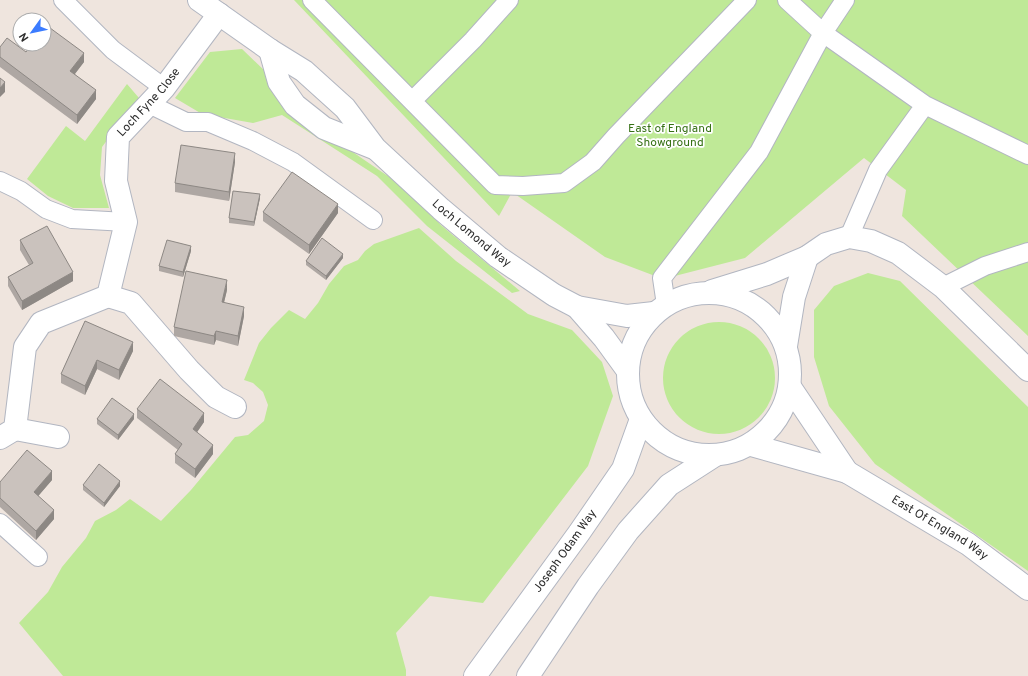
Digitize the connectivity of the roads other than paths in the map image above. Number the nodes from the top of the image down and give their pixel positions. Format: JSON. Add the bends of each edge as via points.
{"nodes":[{"id":1,"x":63,"y":0,"type":"edge"},
{"id":2,"x":199,"y":0,"type":"edge"},
{"id":3,"x":312,"y":0,"type":"edge"},
{"id":4,"x":509,"y":0,"type":"edge"},
{"id":5,"x":747,"y":0,"type":"edge"},
{"id":6,"x":787,"y":0,"type":"edge"},
{"id":7,"x":845,"y":0,"type":"edge"},
{"id":8,"x":219,"y":14,"type":"junction"},
{"id":9,"x":823,"y":33,"type":"junction"},
{"id":10,"x":270,"y":50,"type":"junction"},
{"id":11,"x":164,"y":88,"type":"junction"},
{"id":12,"x":412,"y":101,"type":"junction"},
{"id":13,"x":149,"y":104,"type":"junction"},
{"id":14,"x":925,"y":106,"type":"junction"},
{"id":15,"x":375,"y":148,"type":"junction"},
{"id":16,"x":1028,"y":155,"type":"edge"},
{"id":17,"x":0,"y":181,"type":"edge"},
{"id":18,"x":373,"y":220,"type":"dead end"},
{"id":19,"x":126,"y":222,"type":"junction"},
{"id":20,"x":849,"y":237,"type":"junction"},
{"id":21,"x":1028,"y":252,"type":"edge"},
{"id":22,"x":807,"y":257,"type":"junction"},
{"id":23,"x":943,"y":287,"type":"junction"},
{"id":24,"x":709,"y":292,"type":"junction"},
{"id":25,"x":108,"y":296,"type":"junction"},
{"id":26,"x":577,"y":307,"type":"junction"},
{"id":27,"x":660,"y":309,"type":"junction"},
{"id":28,"x":786,"y":346,"type":"junction"},
{"id":29,"x":1028,"y":370,"type":"edge"},
{"id":30,"x":628,"y":372,"type":"junction"},
{"id":31,"x":790,"y":387,"type":"junction"},
{"id":32,"x":235,"y":407,"type":"dead end"},
{"id":33,"x":641,"y":419,"type":"junction"},
{"id":34,"x":8,"y":433,"type":"edge"},
{"id":35,"x":58,"y":437,"type":"dead end"},
{"id":36,"x":751,"y":445,"type":"junction"},
{"id":37,"x":714,"y":456,"type":"junction"},
{"id":38,"x":847,"y":472,"type":"junction"},
{"id":39,"x":0,"y":523,"type":"edge"},
{"id":40,"x":38,"y":557,"type":"dead end"},
{"id":41,"x":1028,"y":589,"type":"edge"},
{"id":42,"x":475,"y":676,"type":"edge"},
{"id":43,"x":528,"y":676,"type":"edge"}],
"edges":[{"from":1,"to":11,"type":"lane","via":[[113,50]]},
{"from":2,"to":8,"type":"street","name":"Loch Lomond Way"},
{"from":3,"to":12,"type":"lane"},
{"from":4,"to":12,"type":"lane"},
{"from":5,"to":12,"type":"lane","via":[[593,162],[564,183],[495,185]]},
{"from":6,"to":9,"type":"lane"},
{"from":7,"to":9,"type":"lane"},
{"from":8,"to":10,"type":"street","name":"Loch Lomond Way"},
{"from":8,"to":11,"type":"street","name":"Loch Fyne Close"},
{"from":9,"to":14,"type":"lane"},
{"from":9,"to":27,"type":"lane","via":[[758,152],[662,278]]},
{"from":10,"to":15,"type":"street","name":"Loch Lomond Way","via":[[304,70],[345,108]]},
{"from":10,"to":15,"type":"street","name":"Loch Lomond Way","via":[[279,82],[295,105],[324,128]]},
{"from":11,"to":13,"type":"street","name":"Loch Fyne Close"},
{"from":13,"to":18,"type":"lane","via":[[186,122],[208,122],[253,141],[293,162]]},
{"from":13,"to":19,"type":"street","name":"Loch Fyne Close","via":[[118,137],[116,181]]},
{"from":14,"to":16,"type":"lane"},
{"from":14,"to":20,"type":"lane","via":[[878,170]]},
{"from":15,"to":26,"type":"street","name":"Loch Lomond Way","via":[[441,209],[498,256],[554,295]]},
{"from":17,"to":19,"type":"lane","via":[[21,191],[46,209],[72,219]]},
{"from":19,"to":25,"type":"street","name":"Loch Fyne Close"},
{"from":20,"to":22,"type":"street","via":[[826,244]]},
{"from":20,"to":23,"type":"street","via":[[871,241],[898,254]]},
{"from":21,"to":23,"type":"lane","via":[[985,266]]},
{"from":22,"to":24,"type":"street","via":[[767,274]]},
{"from":22,"to":28,"type":"street","via":[[794,297]]},
{"from":23,"to":29,"type":"street"},
{"from":24,"to":27,"type":"street","via":[[690,295]]},
{"from":24,"to":28,"type":"street","via":[[733,296],[756,307],[774,324]]},
{"from":25,"to":32,"type":"street","via":[[131,303],[189,370],[216,397]]},
{"from":25,"to":34,"type":"street","via":[[41,322],[25,347]]},
{"from":26,"to":27,"type":"street","name":"Loch Lomond Way","via":[[627,316]]},
{"from":26,"to":30,"type":"street","name":"Loch Lomond Way","via":[[604,338]]},
{"from":27,"to":30,"type":"street","via":[[640,330],[631,350]]},
{"from":28,"to":31,"type":"street","via":[[791,366]]},
{"from":30,"to":33,"type":"street","via":[[631,396]]},
{"from":31,"to":36,"type":"street","via":[[783,410],[770,429]]},
{"from":31,"to":38,"type":"street","name":"East Of England Way"},
{"from":33,"to":37,"type":"street","via":[[660,440],[686,452]]},
{"from":33,"to":42,"type":"street","name":"Joseph Odam Way","via":[[623,469]]},
{"from":34,"to":35,"type":"street"},
{"from":36,"to":37,"type":"street","via":[[733,453]]},
{"from":36,"to":38,"type":"street","name":"East Of England Way"},
{"from":37,"to":43,"type":"street","via":[[669,485],[628,531]]},
{"from":38,"to":41,"type":"street","name":"East Of England Way","via":[[968,544]]},
{"from":39,"to":40,"type":"lane"}]}
